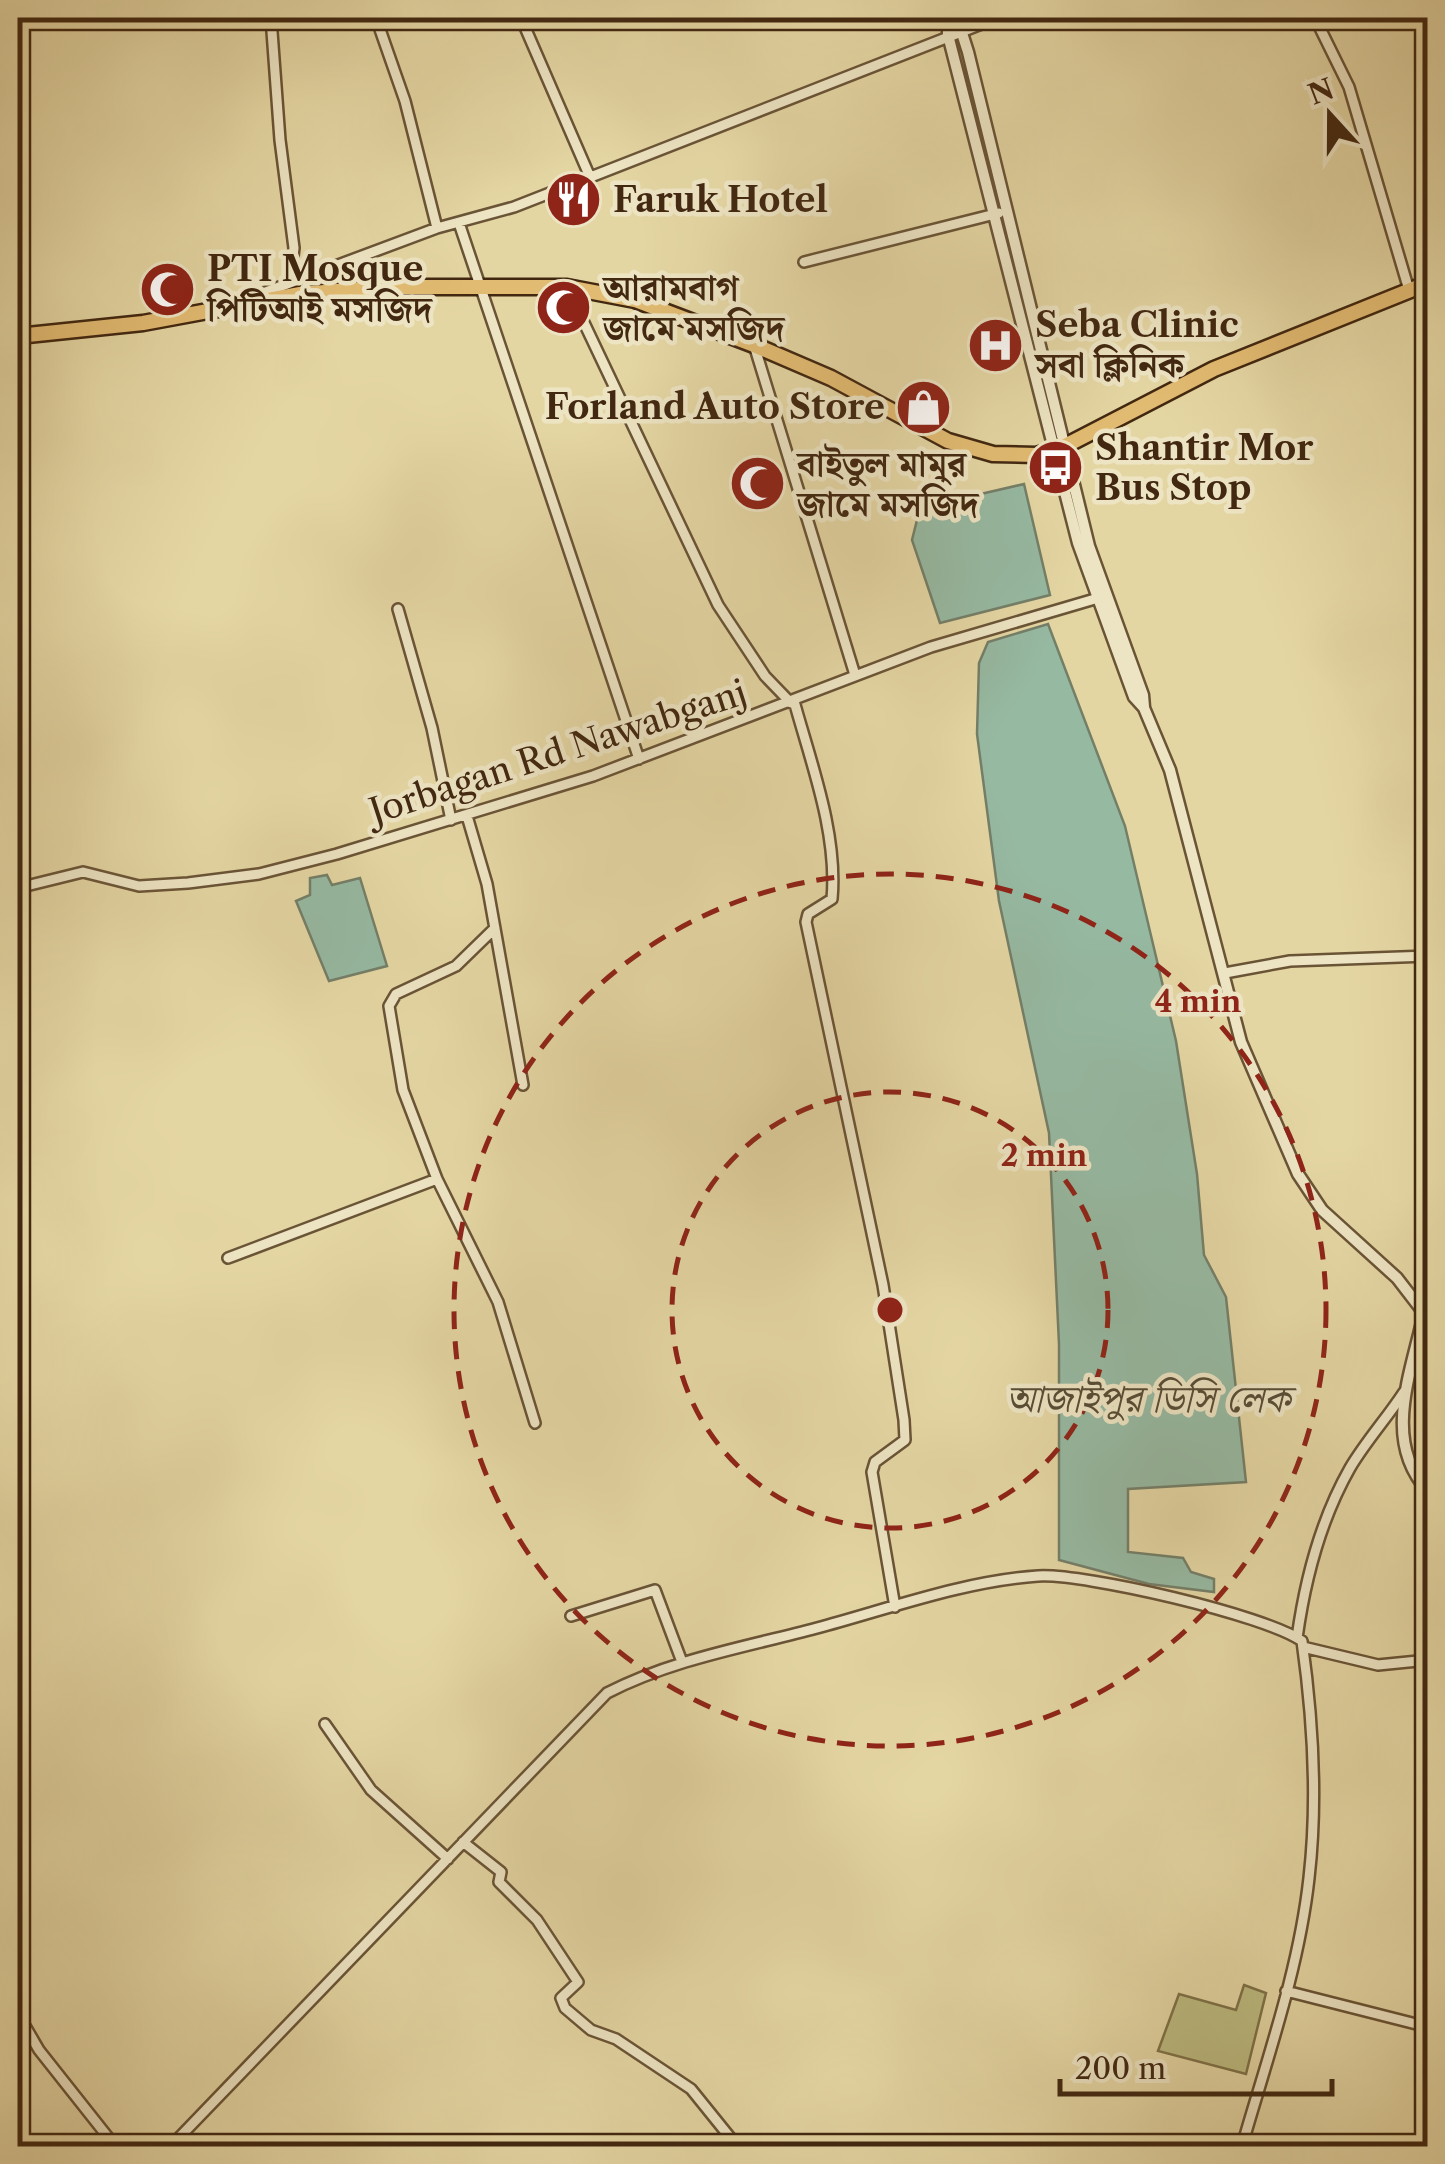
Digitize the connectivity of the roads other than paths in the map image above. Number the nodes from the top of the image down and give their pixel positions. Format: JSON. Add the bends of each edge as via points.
{"nodes":[{"id":1,"x":271,"y":18,"type":"edge"},
{"id":2,"x":376,"y":18,"type":"edge"},
{"id":3,"x":521,"y":18,"type":"edge"},
{"id":4,"x":949,"y":18,"type":"edge"},
{"id":5,"x":997,"y":18,"type":"edge"},
{"id":6,"x":1315,"y":18,"type":"edge"},
{"id":7,"x":960,"y":30,"type":"junction"},
{"id":8,"x":948,"y":35,"type":"junction"},
{"id":9,"x":590,"y":178,"type":"junction"},
{"id":10,"x":1001,"y":212,"type":"junction"},
{"id":11,"x":459,"y":223,"type":"junction"},
{"id":12,"x":438,"y":228,"type":"junction"},
{"id":13,"x":804,"y":262,"type":"dead end"},
{"id":14,"x":290,"y":280,"type":"junction"},
{"id":15,"x":477,"y":286,"type":"junction"},
{"id":16,"x":1419,"y":286,"type":"edge"},
{"id":17,"x":567,"y":287,"type":"junction"},
{"id":18,"x":1428,"y":304,"type":"edge"},
{"id":19,"x":238,"y":306,"type":"junction"},
{"id":20,"x":18,"y":336,"type":"edge"},
{"id":21,"x":754,"y":345,"type":"junction"},
{"id":22,"x":1059,"y":448,"type":"junction"},
{"id":23,"x":1100,"y":597,"type":"junction"},
{"id":24,"x":398,"y":609,"type":"dead end"},
{"id":25,"x":855,"y":675,"type":"junction"},
{"id":26,"x":792,"y":702,"type":"junction"},
{"id":27,"x":639,"y":759,"type":"junction"},
{"id":28,"x":467,"y":816,"type":"junction"},
{"id":29,"x":451,"y":820,"type":"junction"},
{"id":30,"x":18,"y":888,"type":"edge"},
{"id":31,"x":495,"y":928,"type":"junction"},
{"id":32,"x":1428,"y":956,"type":"edge"},
{"id":33,"x":1225,"y":973,"type":"junction"},
{"id":34,"x":522,"y":1085,"type":"dead end"},
{"id":35,"x":438,"y":1179,"type":"junction"},
{"id":36,"x":228,"y":1258,"type":"dead end"},
{"id":37,"x":1424,"y":1330,"type":"edge"},
{"id":38,"x":1407,"y":1387,"type":"junction"},
{"id":39,"x":534,"y":1422,"type":"dead end"},
{"id":40,"x":1428,"y":1491,"type":"edge"},
{"id":41,"x":895,"y":1607,"type":"junction"},
{"id":42,"x":571,"y":1616,"type":"dead end"},
{"id":43,"x":1300,"y":1642,"type":"junction"},
{"id":44,"x":1428,"y":1660,"type":"edge"},
{"id":45,"x":682,"y":1662,"type":"junction"},
{"id":46,"x":324,"y":1724,"type":"dead end"},
{"id":47,"x":463,"y":1842,"type":"junction"},
{"id":48,"x":448,"y":1859,"type":"junction"},
{"id":49,"x":1286,"y":1991,"type":"junction"},
{"id":50,"x":18,"y":2014,"type":"edge"},
{"id":51,"x":1428,"y":2027,"type":"edge"},
{"id":52,"x":115,"y":2146,"type":"edge"},
{"id":53,"x":171,"y":2146,"type":"edge"},
{"id":54,"x":737,"y":2146,"type":"edge"},
{"id":55,"x":1242,"y":2146,"type":"edge"}],
"edges":[{"from":1,"to":14,"type":"street","via":[[294,248]]},
{"from":2,"to":12,"type":"street"},
{"from":3,"to":9,"type":"street"},
{"from":4,"to":7,"type":"street"},
{"from":4,"to":8,"type":"street"},
{"from":5,"to":7,"type":"street"},
{"from":6,"to":16,"type":"street","via":[[1349,87]]},
{"from":7,"to":8,"type":"street"},
{"from":7,"to":10,"type":"street"},
{"from":8,"to":9,"type":"street"},
{"from":8,"to":10,"type":"street"},
{"from":9,"to":11,"type":"street"},
{"from":10,"to":13,"type":"street"},
{"from":10,"to":22,"type":"street"},
{"from":11,"to":12,"type":"street"},
{"from":11,"to":15,"type":"street"},
{"from":12,"to":14,"type":"street"},
{"from":14,"to":19,"type":"street"},
{"from":15,"to":17,"type":"highway"},
{"from":15,"to":19,"type":"highway","via":[[300,294]]},
{"from":15,"to":27,"type":"street"},
{"from":16,"to":18,"type":"street"},
{"from":16,"to":22,"type":"highway","via":[[1214,370]]},
{"from":17,"to":21,"type":"highway","via":[[635,300]]},
{"from":17,"to":26,"type":"street","via":[[718,605],[764,676]]},
{"from":19,"to":20,"type":"highway"},
{"from":21,"to":22,"type":"highway","via":[[948,441],[993,454]]},
{"from":21,"to":25,"type":"street"},
{"from":22,"to":23,"type":"street"},
{"from":23,"to":25,"type":"street","name":"Jorbagan Rd Nawabganj"},
{"from":23,"to":33,"type":"street","via":[[1170,770]]},
{"from":24,"to":29,"type":"street"},
{"from":25,"to":26,"type":"street","name":"Jorbagan Rd Nawabganj"},
{"from":26,"to":27,"type":"street","name":"Jorbagan Rd Nawabganj"},
{"from":26,"to":41,"type":"street","via":[[829,844],[832,890],[832,899],[806,922],[883,1285],[904,1420],[904,1440],[872,1472]]},
{"from":27,"to":28,"type":"street","name":"Jorbagan Rd Nawabganj"},
{"from":28,"to":29,"type":"street","name":"Jorbagan Rd Nawabganj"},
{"from":28,"to":31,"type":"street"},
{"from":29,"to":30,"type":"street","name":"Jorbagan Rd Nawabganj","via":[[260,874],[139,886],[83,872]]},
{"from":31,"to":34,"type":"street"},
{"from":31,"to":35,"type":"street","via":[[456,966],[396,994],[389,1006],[403,1090]]},
{"from":32,"to":33,"type":"street","via":[[1290,961]]},
{"from":33,"to":37,"type":"street","via":[[1242,1042],[1298,1174],[1322,1210],[1397,1278],[1424,1313]]},
{"from":35,"to":36,"type":"street"},
{"from":35,"to":39,"type":"street","via":[[498,1302]]},
{"from":37,"to":38,"type":"street"},
{"from":38,"to":40,"type":"street","via":[[1400,1418],[1412,1466]]},
{"from":38,"to":43,"type":"street","via":[[1333,1505],[1303,1592]]},
{"from":41,"to":43,"type":"street","via":[[1035,1576],[1070,1575],[1225,1611]]},
{"from":41,"to":45,"type":"street"},
{"from":42,"to":45,"type":"street","via":[[655,1590]]},
{"from":43,"to":44,"type":"street","via":[[1378,1665]]},
{"from":43,"to":49,"type":"street","via":[[1310,1698],[1311,1845]]},
{"from":45,"to":47,"type":"street","via":[[590,1706]]},
{"from":46,"to":48,"type":"street","via":[[371,1790]]},
{"from":47,"to":48,"type":"street"},
{"from":47,"to":54,"type":"street","via":[[501,1872],[498,1882],[537,1920],[578,1982],[562,1998],[566,2008],[692,2090]]},
{"from":48,"to":53,"type":"street"},
{"from":49,"to":51,"type":"street"},
{"from":49,"to":55,"type":"street"},
{"from":50,"to":52,"type":"street"}]}
